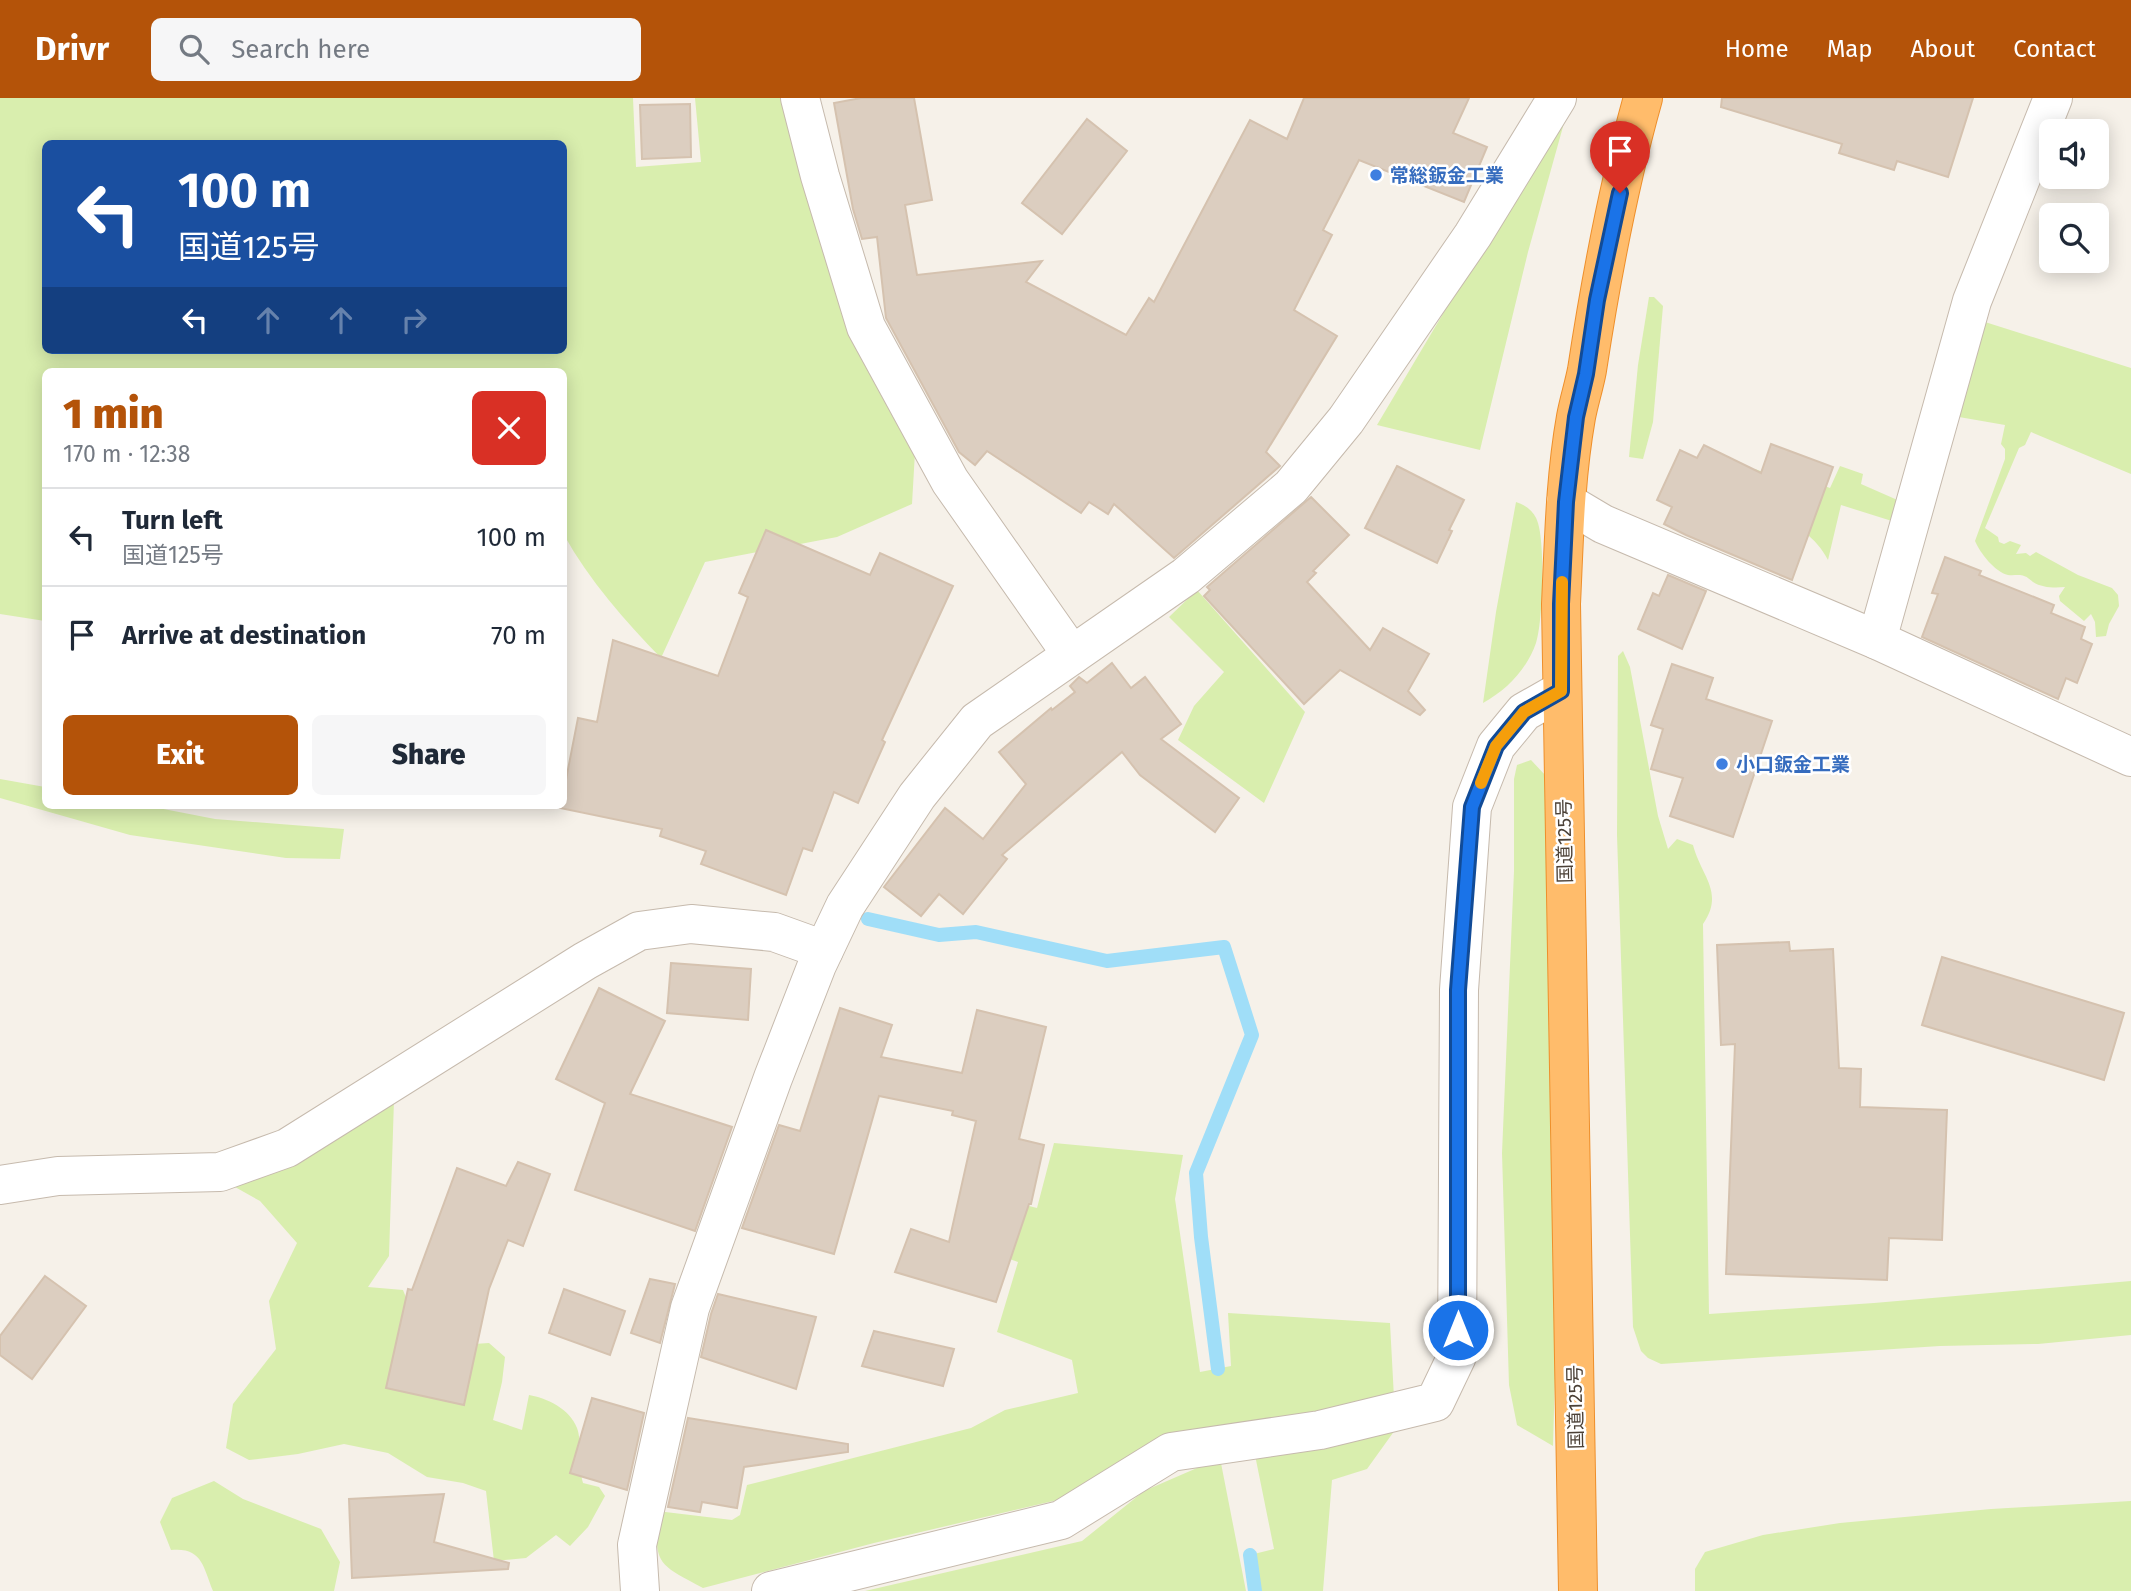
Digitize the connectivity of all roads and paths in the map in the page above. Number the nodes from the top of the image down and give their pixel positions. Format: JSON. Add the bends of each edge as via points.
{"nodes":[{"id":1,"x":800,"y":98,"type":"edge"},
{"id":2,"x":1557,"y":98,"type":"edge"},
{"id":3,"x":1643,"y":98,"type":"edge"},
{"id":4,"x":2053,"y":98,"type":"edge"},
{"id":5,"x":1566,"y":502,"type":"junction"},
{"id":6,"x":1877,"y":640,"type":"junction"},
{"id":7,"x":1072,"y":655,"type":"junction"},
{"id":8,"x":1561,"y":691,"type":"junction"},
{"id":9,"x":2131,"y":757,"type":"edge"},
{"id":10,"x":824,"y":950,"type":"junction"},
{"id":11,"x":0,"y":1185,"type":"edge"},
{"id":12,"x":640,"y":1591,"type":"edge"},
{"id":13,"x":771,"y":1591,"type":"edge"},
{"id":14,"x":1578,"y":1591,"type":"edge"}],
"edges":[{"from":1,"to":7,"type":"street","via":[[866,327],[950,481]]},
{"from":2,"to":7,"type":"street","via":[[1473,235],[1346,421],[1291,487],[1186,576]]},
{"from":3,"to":5,"type":"highway","name":"国道125号","via":[[1597,300]]},
{"from":4,"to":6,"type":"street","via":[[1972,301]]},
{"from":5,"to":6,"type":"street","via":[[1603,524]]},
{"from":5,"to":8,"type":"highway","name":"国道125号"},
{"from":6,"to":9,"type":"street"},
{"from":7,"to":10,"type":"street","via":[[977,721],[917,796],[845,906]]},
{"from":8,"to":13,"type":"street","via":[[1524,712],[1496,746],[1472,807],[1458,990],[1457,1356],[1435,1402],[1320,1430],[1171,1452],[1061,1520]]},
{"from":8,"to":14,"type":"highway","name":"国道125号"},
{"from":10,"to":11,"type":"street","via":[[774,932],[691,924],[639,931],[287,1148],[220,1172],[58,1177]]},
{"from":10,"to":12,"type":"street","via":[[690,1308],[636,1545]]}]}
